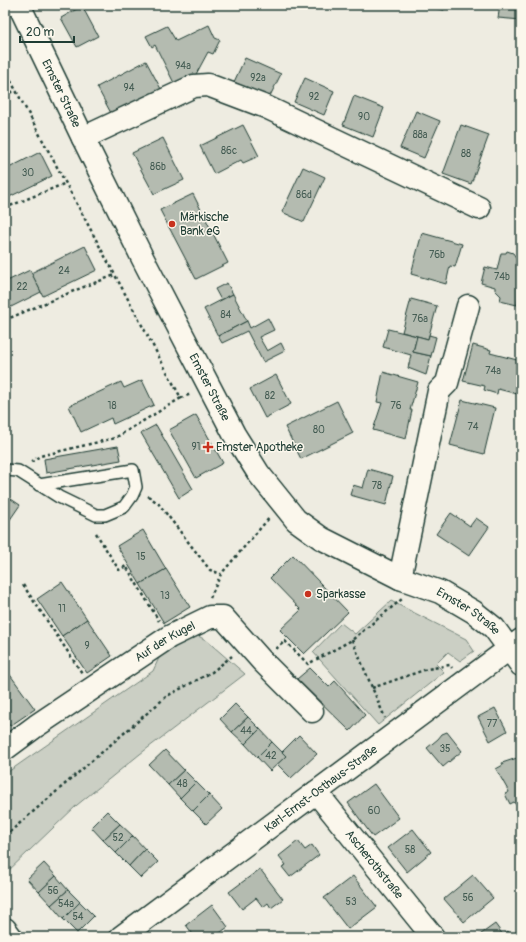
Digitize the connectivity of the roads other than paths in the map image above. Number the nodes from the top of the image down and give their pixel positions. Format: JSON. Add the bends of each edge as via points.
{"nodes":[{"id":1,"x":20,"y":5,"type":"edge"},
{"id":2,"x":83,"y":138,"type":"junction"},
{"id":3,"x":479,"y":208,"type":"dead end"},
{"id":4,"x":468,"y":306,"type":"dead end"},
{"id":5,"x":5,"y":470,"type":"edge"},
{"id":6,"x":39,"y":485,"type":"junction"},
{"id":7,"x":409,"y":582,"type":"junction"},
{"id":8,"x":517,"y":651,"type":"edge"},
{"id":9,"x":312,"y":711,"type":"dead end"},
{"id":10,"x":5,"y":749,"type":"edge"},
{"id":11,"x":316,"y":792,"type":"junction"},
{"id":12,"x":5,"y":928,"type":"edge"},
{"id":13,"x":11,"y":937,"type":"edge"},
{"id":14,"x":121,"y":937,"type":"edge"},
{"id":15,"x":433,"y":937,"type":"edge"}],
"edges":[{"from":1,"to":2,"type":"street","name":"Emster Straße"},
{"from":2,"to":3,"type":"street","name":"Emster Straße","via":[[194,86],[208,85],[266,107]]},
{"from":2,"to":7,"type":"street","name":"Emster Straße","via":[[234,434],[259,474],[296,520],[321,538]]},
{"from":4,"to":7,"type":"street","via":[[447,383],[439,391]]},
{"from":5,"to":6,"type":"lane","via":[[18,471]]},
{"from":6,"to":6,"type":"lane","via":[[96,515],[105,515],[124,507],[136,487],[133,470]]},
{"from":7,"to":8,"type":"street","name":"Emster Straße","via":[[440,592],[474,612]]},
{"from":8,"to":11,"type":"street","name":"Karl-Ernst-Osthaus-Straße"},
{"from":9,"to":10,"type":"street","name":"Auf der Kugel","via":[[223,617],[210,617],[169,637]]},
{"from":11,"to":14,"type":"street","name":"Karl-Ernst-Osthaus-Straße"},
{"from":11,"to":15,"type":"street","name":"Ascherothstraße"},
{"from":12,"to":13,"type":"street"}]}
